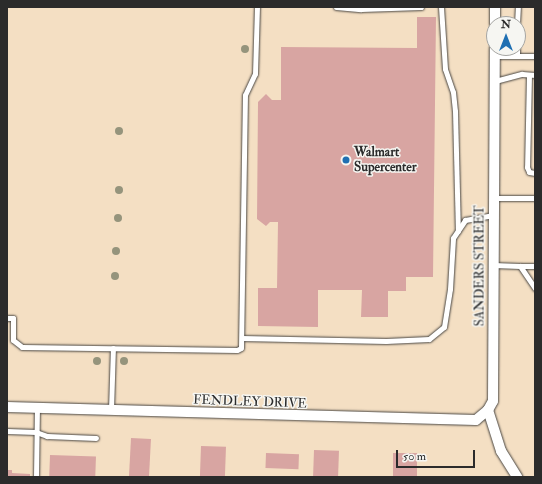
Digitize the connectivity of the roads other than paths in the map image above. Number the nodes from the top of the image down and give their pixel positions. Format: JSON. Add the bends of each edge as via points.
{"nodes":[{"id":1,"x":257,"y":7,"type":"edge"},
{"id":2,"x":336,"y":7,"type":"edge"},
{"id":3,"x":420,"y":7,"type":"edge"},
{"id":4,"x":441,"y":7,"type":"edge"},
{"id":5,"x":495,"y":56,"type":"edge"},
{"id":6,"x":529,"y":75,"type":"junction"},
{"id":7,"x":535,"y":75,"type":"edge"},
{"id":8,"x":495,"y":81,"type":"junction"},
{"id":9,"x":535,"y":173,"type":"edge"},
{"id":10,"x":494,"y":198,"type":"junction"},
{"id":11,"x":535,"y":198,"type":"edge"},
{"id":12,"x":494,"y":215,"type":"junction"},
{"id":13,"x":458,"y":231,"type":"junction"},
{"id":14,"x":493,"y":265,"type":"junction"},
{"id":15,"x":520,"y":266,"type":"junction"},
{"id":16,"x":535,"y":266,"type":"edge"},
{"id":17,"x":535,"y":288,"type":"edge"},
{"id":18,"x":7,"y":318,"type":"edge"},
{"id":19,"x":242,"y":338,"type":"junction"},
{"id":20,"x":113,"y":348,"type":"junction"},
{"id":21,"x":7,"y":407,"type":"edge"},
{"id":22,"x":36,"y":408,"type":"junction"},
{"id":23,"x":111,"y":410,"type":"junction"},
{"id":24,"x":488,"y":410,"type":"junction"},
{"id":25,"x":7,"y":431,"type":"edge"},
{"id":26,"x":36,"y":432,"type":"junction"},
{"id":27,"x":96,"y":438,"type":"dead end"},
{"id":28,"x":36,"y":477,"type":"edge"},
{"id":29,"x":517,"y":477,"type":"edge"}],
"edges":[{"from":1,"to":19,"type":"lane","via":[[255,74],[245,95]]},
{"from":2,"to":3,"type":"lane"},
{"from":4,"to":13,"type":"lane","via":[[445,69],[453,92],[455,111]]},
{"from":5,"to":8,"type":"street","name":"SANDERS STREET"},
{"from":6,"to":7,"type":"lane"},
{"from":6,"to":8,"type":"lane"},
{"from":6,"to":9,"type":"lane","via":[[527,167],[529,172]]},
{"from":8,"to":10,"type":"street","name":"SANDERS STREET"},
{"from":10,"to":11,"type":"lane"},
{"from":10,"to":12,"type":"street","name":"SANDERS STREET"},
{"from":12,"to":13,"type":"lane","via":[[465,220]]},
{"from":12,"to":14,"type":"street","name":"SANDERS STREET"},
{"from":13,"to":19,"type":"lane","via":[[453,238],[450,289],[444,326],[428,339],[379,341]]},
{"from":14,"to":15,"type":"lane"},
{"from":14,"to":24,"type":"street","name":"SANDERS STREET","via":[[493,401]]},
{"from":15,"to":16,"type":"lane"},
{"from":15,"to":17,"type":"lane"},
{"from":18,"to":20,"type":"lane","via":[[13,318],[14,340],[20,346]]},
{"from":19,"to":20,"type":"lane","via":[[241,348],[236,350]]},
{"from":20,"to":23,"type":"lane"},
{"from":21,"to":22,"type":"street","name":"FENDLEY DRIVE"},
{"from":22,"to":23,"type":"street","name":"FENDLEY DRIVE"},
{"from":22,"to":26,"type":"lane"},
{"from":23,"to":24,"type":"street","name":"FENDLEY DRIVE","via":[[462,421],[476,420]]},
{"from":24,"to":29,"type":"street","via":[[501,451]]},
{"from":25,"to":26,"type":"lane"},
{"from":26,"to":27,"type":"lane","via":[[47,436]]},
{"from":26,"to":28,"type":"lane"}]}
